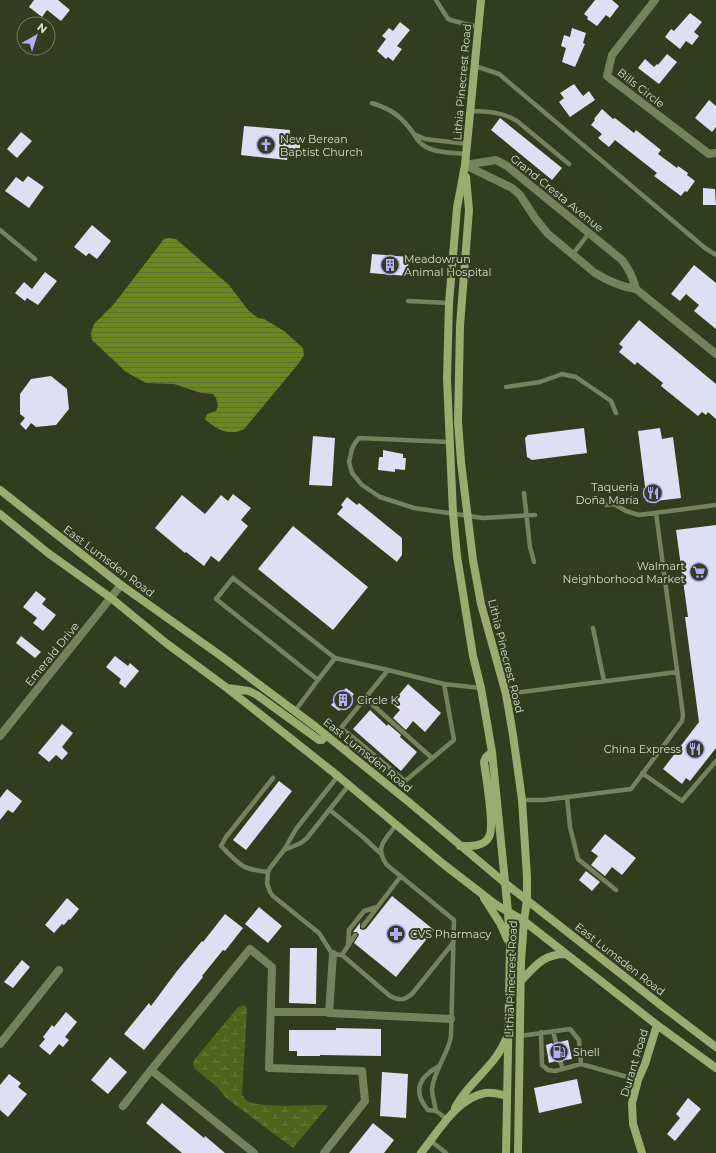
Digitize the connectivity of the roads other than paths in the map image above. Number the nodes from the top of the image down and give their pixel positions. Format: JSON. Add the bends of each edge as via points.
{"nodes":[{"id":1,"x":436,"y":0,"type":"edge"},
{"id":2,"x":481,"y":0,"type":"edge"},
{"id":3,"x":655,"y":0,"type":"edge"},
{"id":4,"x":478,"y":27,"type":"junction"},
{"id":5,"x":475,"y":66,"type":"junction"},
{"id":6,"x":372,"y":103,"type":"dead end"},
{"id":7,"x":470,"y":111,"type":"junction"},
{"id":8,"x":414,"y":134,"type":"junction"},
{"id":9,"x":467,"y":144,"type":"junction"},
{"id":10,"x":716,"y":153,"type":"edge"},
{"id":11,"x":466,"y":154,"type":"junction"},
{"id":12,"x":569,"y":164,"type":"dead end"},
{"id":13,"x":465,"y":165,"type":"junction"},
{"id":14,"x":0,"y":230,"type":"edge"},
{"id":15,"x":590,"y":233,"type":"junction"},
{"id":16,"x":573,"y":254,"type":"junction"},
{"id":17,"x":716,"y":255,"type":"edge"},
{"id":18,"x":35,"y":259,"type":"dead end"},
{"id":19,"x":636,"y":289,"type":"junction"},
{"id":20,"x":408,"y":301,"type":"dead end"},
{"id":21,"x":449,"y":303,"type":"junction"},
{"id":22,"x":460,"y":326,"type":"junction"},
{"id":23,"x":716,"y":354,"type":"edge"},
{"id":24,"x":506,"y":387,"type":"dead end"},
{"id":25,"x":616,"y":413,"type":"dead end"},
{"id":26,"x":449,"y":442,"type":"junction"},
{"id":27,"x":0,"y":490,"type":"edge"},
{"id":28,"x":524,"y":493,"type":"dead end"},
{"id":29,"x":606,"y":505,"type":"dead end"},
{"id":30,"x":716,"y":505,"type":"edge"},
{"id":31,"x":453,"y":513,"type":"junction"},
{"id":32,"x":0,"y":514,"type":"edge"},
{"id":33,"x":656,"y":514,"type":"junction"},
{"id":34,"x":535,"y":515,"type":"dead end"},
{"id":35,"x":467,"y":516,"type":"junction"},
{"id":36,"x":527,"y":516,"type":"junction"},
{"id":37,"x":534,"y":562,"type":"dead end"},
{"id":38,"x":121,"y":585,"type":"junction"},
{"id":39,"x":111,"y":598,"type":"junction"},
{"id":40,"x":592,"y":628,"type":"dead end"},
{"id":41,"x":335,"y":658,"type":"junction"},
{"id":42,"x":388,"y":670,"type":"junction"},
{"id":43,"x":677,"y":672,"type":"junction"},
{"id":44,"x":318,"y":680,"type":"junction"},
{"id":45,"x":604,"y":681,"type":"junction"},
{"id":46,"x":444,"y":684,"type":"junction"},
{"id":47,"x":227,"y":688,"type":"junction"},
{"id":48,"x":481,"y":688,"type":"junction"},
{"id":49,"x":506,"y":694,"type":"junction"},
{"id":50,"x":365,"y":698,"type":"junction"},
{"id":51,"x":295,"y":711,"type":"junction"},
{"id":52,"x":326,"y":735,"type":"junction"},
{"id":53,"x":0,"y":736,"type":"edge"},
{"id":54,"x":355,"y":739,"type":"junction"},
{"id":55,"x":345,"y":750,"type":"junction"},
{"id":56,"x":492,"y":752,"type":"junction"},
{"id":57,"x":432,"y":758,"type":"junction"},
{"id":58,"x":716,"y":761,"type":"edge"},
{"id":59,"x":642,"y":773,"type":"junction"},
{"id":60,"x":338,"y":776,"type":"junction"},
{"id":61,"x":273,"y":778,"type":"dead end"},
{"id":62,"x":349,"y":785,"type":"junction"},
{"id":63,"x":567,"y":797,"type":"junction"},
{"id":64,"x":522,"y":800,"type":"junction"},
{"id":65,"x":330,"y":810,"type":"junction"},
{"id":66,"x":396,"y":825,"type":"junction"},
{"id":67,"x":460,"y":846,"type":"junction"},
{"id":68,"x":284,"y":850,"type":"junction"},
{"id":69,"x":380,"y":853,"type":"junction"},
{"id":70,"x":268,"y":872,"type":"junction"},
{"id":71,"x":401,"y":876,"type":"junction"},
{"id":72,"x":505,"y":884,"type":"junction"},
{"id":73,"x":616,"y":890,"type":"dead end"},
{"id":74,"x":480,"y":893,"type":"junction"},
{"id":75,"x":527,"y":900,"type":"junction"},
{"id":76,"x":377,"y":907,"type":"junction"},
{"id":77,"x":508,"y":912,"type":"junction"},
{"id":78,"x":524,"y":921,"type":"junction"},
{"id":79,"x":363,"y":926,"type":"dead end"},
{"id":80,"x":355,"y":935,"type":"dead end"},
{"id":81,"x":454,"y":943,"type":"junction"},
{"id":82,"x":348,"y":946,"type":"junction"},
{"id":83,"x":510,"y":947,"type":"junction"},
{"id":84,"x":337,"y":954,"type":"junction"},
{"id":85,"x":566,"y":954,"type":"junction"},
{"id":86,"x":60,"y":970,"type":"dead end"},
{"id":87,"x":521,"y":981,"type":"junction"},
{"id":88,"x":271,"y":1012,"type":"junction"},
{"id":89,"x":329,"y":1012,"type":"junction"},
{"id":90,"x":451,"y":1019,"type":"junction"},
{"id":91,"x":656,"y":1025,"type":"junction"},
{"id":92,"x":553,"y":1031,"type":"junction"},
{"id":93,"x":541,"y":1032,"type":"junction"},
{"id":94,"x":508,"y":1035,"type":"junction"},
{"id":95,"x":520,"y":1036,"type":"junction"},
{"id":96,"x":556,"y":1043,"type":"dead end"},
{"id":97,"x":0,"y":1044,"type":"edge"},
{"id":98,"x":716,"y":1047,"type":"edge"},
{"id":99,"x":560,"y":1061,"type":"dead end"},
{"id":100,"x":581,"y":1064,"type":"junction"},
{"id":101,"x":439,"y":1066,"type":"junction"},
{"id":102,"x":716,"y":1068,"type":"edge"},
{"id":103,"x":562,"y":1069,"type":"junction"},
{"id":104,"x":151,"y":1070,"type":"junction"},
{"id":105,"x":638,"y":1080,"type":"junction"},
{"id":106,"x":507,"y":1096,"type":"junction"},
{"id":107,"x":122,"y":1106,"type":"dead end"},
{"id":108,"x":436,"y":1111,"type":"junction"},
{"id":109,"x":454,"y":1111,"type":"junction"},
{"id":110,"x":447,"y":1119,"type":"junction"},
{"id":111,"x":431,"y":1141,"type":"junction"},
{"id":112,"x":254,"y":1153,"type":"edge"},
{"id":113,"x":324,"y":1153,"type":"edge"},
{"id":114,"x":421,"y":1153,"type":"edge"},
{"id":115,"x":446,"y":1153,"type":"edge"},
{"id":116,"x":506,"y":1153,"type":"edge"},
{"id":117,"x":518,"y":1153,"type":"edge"},
{"id":118,"x":642,"y":1153,"type":"edge"}],
"edges":[{"from":1,"to":4,"type":"lane","via":[[448,19]]},
{"from":2,"to":4,"type":"main road","name":"Lithia Pinecrest Road"},
{"from":3,"to":10,"type":"street","name":"Bills Circle","via":[[612,55],[607,76],[709,154]]},
{"from":4,"to":5,"type":"main road","name":"Lithia Pinecrest Road"},
{"from":5,"to":7,"type":"main road","name":"Lithia Pinecrest Road"},
{"from":5,"to":17,"type":"lane","via":[[499,74]]},
{"from":6,"to":8,"type":"lane","via":[[404,120]]},
{"from":7,"to":9,"type":"main road","name":"Lithia Pinecrest Road"},
{"from":7,"to":12,"type":"lane","via":[[488,111],[508,116]]},
{"from":8,"to":9,"type":"lane","via":[[425,139]]},
{"from":8,"to":11,"type":"lane","via":[[428,149]]},
{"from":9,"to":11,"type":"main road","name":"Lithia Pinecrest Road"},
{"from":11,"to":13,"type":"main road","name":"Lithia Pinecrest Road"},
{"from":13,"to":15,"type":"street","name":"Grand Cresta Avenue","via":[[496,160],[502,162]]},
{"from":13,"to":16,"type":"street","via":[[512,188],[548,234]]},
{"from":13,"to":21,"type":"main road","name":"Lithia Pinecrest Road","via":[[457,208]]},
{"from":13,"to":22,"type":"main road","name":"Lithia Pinecrest Road","via":[[469,210]]},
{"from":14,"to":18,"type":"lane"},
{"from":15,"to":16,"type":"lane"},
{"from":15,"to":19,"type":"street","name":"Grand Cresta Avenue","via":[[622,260],[632,274]]},
{"from":16,"to":19,"type":"street","via":[[604,278]]},
{"from":19,"to":23,"type":"street"},
{"from":20,"to":21,"type":"lane"},
{"from":21,"to":22,"type":"main road","via":[[458,312]]},
{"from":21,"to":26,"type":"main road","name":"Lithia Pinecrest Road"},
{"from":22,"to":35,"type":"main road","name":"Lithia Pinecrest Road","via":[[458,422]]},
{"from":24,"to":25,"type":"lane","via":[[540,382],[562,374],[576,377],[610,402]]},
{"from":26,"to":31,"type":"main road","name":"Lithia Pinecrest Road"},
{"from":26,"to":31,"type":"lane","via":[[359,438],[352,449],[349,462],[352,473],[362,485],[380,497],[414,508]]},
{"from":27,"to":38,"type":"main road","name":"East Lumsden Road"},
{"from":28,"to":36,"type":"lane"},
{"from":29,"to":33,"type":"lane","via":[[614,504],[635,515]]},
{"from":30,"to":33,"type":"lane"},
{"from":31,"to":35,"type":"lane"},
{"from":31,"to":48,"type":"main road","name":"Lithia Pinecrest Road","via":[[468,632]]},
{"from":32,"to":39,"type":"main road","via":[[48,553]]},
{"from":33,"to":43,"type":"lane"},
{"from":34,"to":36,"type":"lane"},
{"from":35,"to":36,"type":"lane"},
{"from":35,"to":49,"type":"main road","name":"Lithia Pinecrest Road","via":[[481,604]]},
{"from":36,"to":37,"type":"lane"},
{"from":38,"to":39,"type":"street","name":"Emerald Drive"},
{"from":38,"to":51,"type":"main road","name":"East Lumsden Road"},
{"from":39,"to":47,"type":"main road"},
{"from":39,"to":53,"type":"street","name":"Emerald Drive"},
{"from":40,"to":45,"type":"lane"},
{"from":41,"to":42,"type":"lane"},
{"from":41,"to":44,"type":"lane"},
{"from":41,"to":44,"type":"lane","via":[[233,578],[216,599]]},
{"from":42,"to":46,"type":"lane"},
{"from":42,"to":50,"type":"lane"},
{"from":43,"to":45,"type":"lane"},
{"from":43,"to":59,"type":"lane","via":[[683,718]]},
{"from":44,"to":51,"type":"lane"},
{"from":45,"to":49,"type":"lane"},
{"from":46,"to":48,"type":"lane"},
{"from":46,"to":57,"type":"lane","via":[[454,740]]},
{"from":47,"to":52,"type":"main road","via":[[250,691],[315,738],[322,740]]},
{"from":47,"to":60,"type":"main road"},
{"from":48,"to":56,"type":"main road","name":"Lithia Pinecrest Road"},
{"from":49,"to":64,"type":"main road","name":"Lithia Pinecrest Road"},
{"from":50,"to":54,"type":"lane","via":[[341,728]]},
{"from":50,"to":57,"type":"lane"},
{"from":51,"to":52,"type":"main road","name":"East Lumsden Road"},
{"from":52,"to":55,"type":"main road","name":"East Lumsden Road"},
{"from":54,"to":55,"type":"lane"},
{"from":54,"to":57,"type":"lane","via":[[405,781]]},
{"from":55,"to":67,"type":"main road","name":"East Lumsden Road"},
{"from":56,"to":67,"type":"main road","via":[[484,762],[490,811],[489,837],[480,845]]},
{"from":56,"to":72,"type":"main road","name":"Lithia Pinecrest Road"},
{"from":58,"to":59,"type":"lane","via":[[682,801]]},
{"from":59,"to":63,"type":"lane","via":[[630,789]]},
{"from":60,"to":62,"type":"main road"},
{"from":60,"to":68,"type":"lane","via":[[296,829]]},
{"from":61,"to":70,"type":"lane","via":[[226,837],[222,846],[246,869]]},
{"from":62,"to":65,"type":"lane"},
{"from":62,"to":66,"type":"main road"},
{"from":63,"to":64,"type":"lane"},
{"from":63,"to":73,"type":"lane","via":[[570,827],[578,859]]},
{"from":64,"to":75,"type":"main road","name":"Lithia Pinecrest Road","via":[[528,877]]},
{"from":65,"to":68,"type":"lane","via":[[307,838]]},
{"from":65,"to":69,"type":"lane"},
{"from":66,"to":69,"type":"lane","via":[[382,844]]},
{"from":66,"to":74,"type":"main road"},
{"from":67,"to":72,"type":"main road","name":"East Lumsden Road"},
{"from":68,"to":70,"type":"lane"},
{"from":69,"to":71,"type":"lane","via":[[387,865]]},
{"from":70,"to":84,"type":"lane","via":[[267,883],[273,896],[313,927],[328,949]]},
{"from":71,"to":76,"type":"lane"},
{"from":71,"to":81,"type":"lane","via":[[454,920]]},
{"from":72,"to":75,"type":"main road","name":"East Lumsden Road"},
{"from":72,"to":77,"type":"main road","name":"Lithia Pinecrest Road"},
{"from":74,"to":77,"type":"main road"},
{"from":74,"to":83,"type":"main road","via":[[500,923]]},
{"from":75,"to":78,"type":"main road","name":"Lithia Pinecrest Road"},
{"from":75,"to":98,"type":"main road","name":"East Lumsden Road"},
{"from":76,"to":79,"type":"lane"},
{"from":76,"to":82,"type":"lane","via":[[364,911],[349,930]]},
{"from":77,"to":78,"type":"main road"},
{"from":77,"to":83,"type":"main road","name":"Lithia Pinecrest Road"},
{"from":78,"to":85,"type":"main road"},
{"from":78,"to":87,"type":"main road","name":"Lithia Pinecrest Road"},
{"from":80,"to":82,"type":"lane"},
{"from":81,"to":84,"type":"lane","via":[[412,994],[399,1000],[390,996]]},
{"from":81,"to":90,"type":"lane"},
{"from":82,"to":84,"type":"lane"},
{"from":83,"to":94,"type":"main road","name":"Lithia Pinecrest Road"},
{"from":84,"to":89,"type":"street"},
{"from":85,"to":87,"type":"main road","via":[[542,960]]},
{"from":85,"to":91,"type":"main road"},
{"from":86,"to":97,"type":"street"},
{"from":87,"to":95,"type":"main road","name":"Lithia Pinecrest Road"},
{"from":88,"to":89,"type":"street"},
{"from":88,"to":104,"type":"street","via":[[272,967],[250,949]]},
{"from":88,"to":113,"type":"street","via":[[269,1068],[362,1071],[365,1101]]},
{"from":89,"to":90,"type":"street"},
{"from":90,"to":101,"type":"lane","via":[[450,1042]]},
{"from":91,"to":102,"type":"main road"},
{"from":91,"to":105,"type":"main road","name":"Durant Road"},
{"from":92,"to":93,"type":"lane"},
{"from":92,"to":96,"type":"lane"},
{"from":92,"to":100,"type":"lane","via":[[570,1029],[579,1040]]},
{"from":93,"to":95,"type":"lane"},
{"from":93,"to":103,"type":"lane","via":[[542,1065],[548,1070]]},
{"from":94,"to":106,"type":"main road","name":"Lithia Pinecrest Road"},
{"from":94,"to":109,"type":"main road","via":[[490,1066],[461,1098]]},
{"from":95,"to":117,"type":"main road","name":"Lithia Pinecrest Road"},
{"from":99,"to":103,"type":"lane"},
{"from":100,"to":103,"type":"lane"},
{"from":100,"to":105,"type":"lane"},
{"from":101,"to":108,"type":"lane","via":[[432,1091]]},
{"from":101,"to":108,"type":"lane","via":[[425,1076],[420,1084],[419,1098],[428,1110]]},
{"from":104,"to":107,"type":"street"},
{"from":104,"to":112,"type":"street"},
{"from":105,"to":118,"type":"main road","name":"Durant Road","via":[[632,1114]]},
{"from":106,"to":109,"type":"main road","via":[[487,1093],[478,1095]]},
{"from":106,"to":116,"type":"main road","name":"Lithia Pinecrest Road"},
{"from":108,"to":110,"type":"lane"},
{"from":109,"to":110,"type":"main road"},
{"from":110,"to":111,"type":"main road"},
{"from":111,"to":114,"type":"main road"},
{"from":111,"to":115,"type":"lane"}]}
